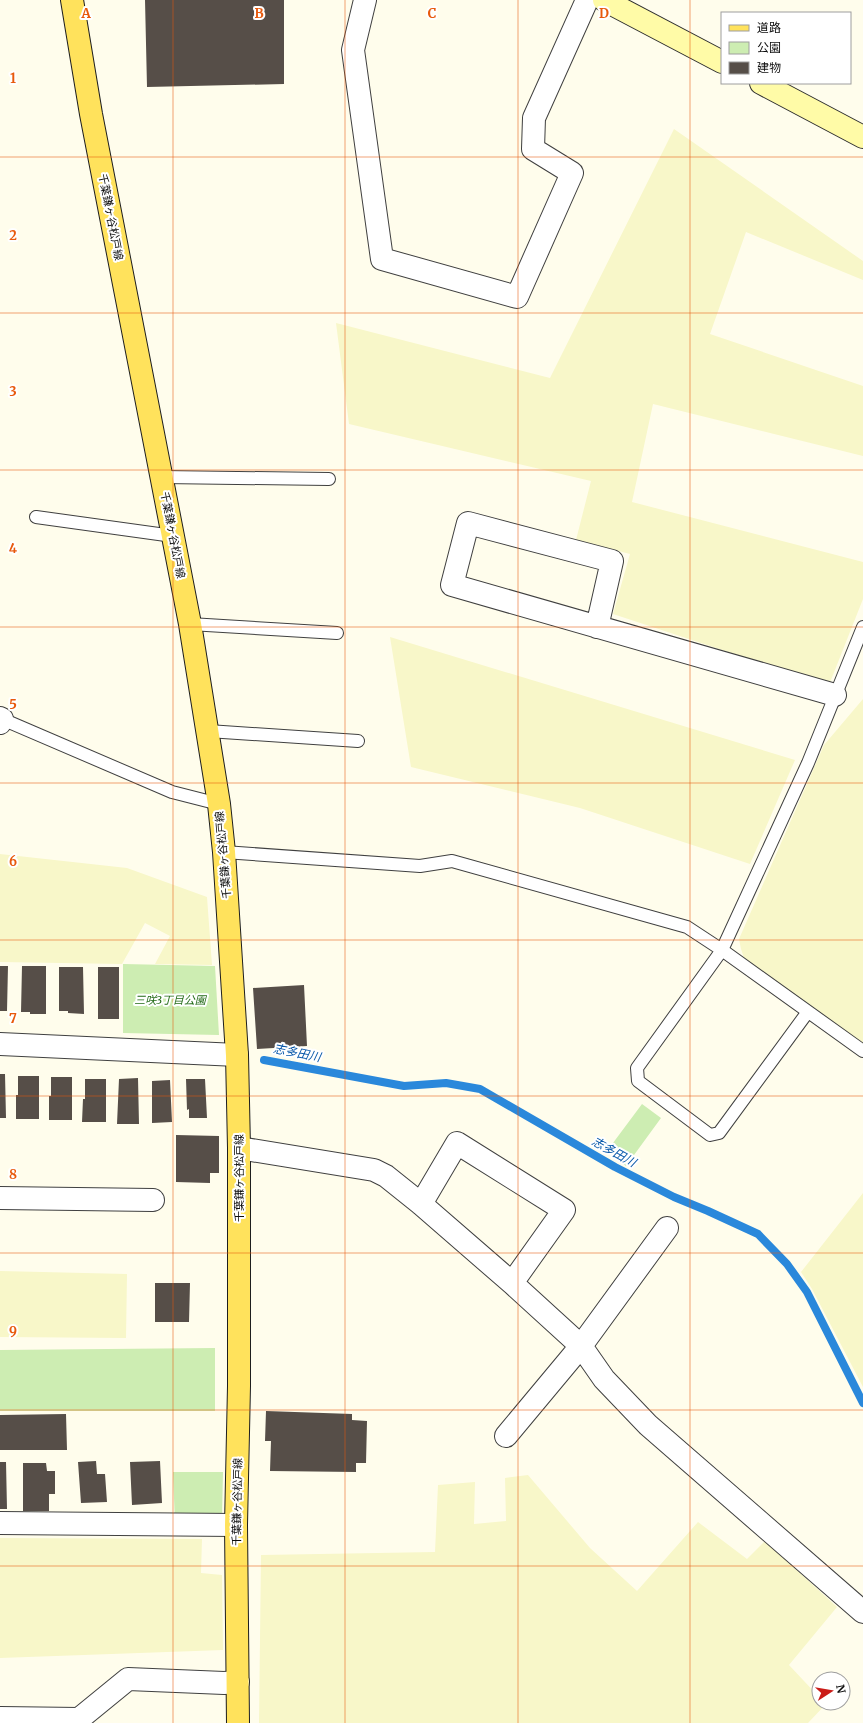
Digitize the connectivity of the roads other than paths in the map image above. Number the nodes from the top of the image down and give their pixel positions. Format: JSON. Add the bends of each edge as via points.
{"nodes":[{"id":1,"x":72,"y":0,"type":"edge"},
{"id":2,"x":365,"y":0,"type":"edge"},
{"id":3,"x":587,"y":0,"type":"edge"},
{"id":4,"x":604,"y":0,"type":"edge"},
{"id":5,"x":721,"y":61,"type":"edge"},
{"id":6,"x":763,"y":84,"type":"edge"},
{"id":7,"x":863,"y":137,"type":"edge"},
{"id":8,"x":162,"y":477,"type":"junction"},
{"id":9,"x":330,"y":479,"type":"dead end"},
{"id":10,"x":36,"y":517,"type":"dead end"},
{"id":11,"x":173,"y":536,"type":"junction"},
{"id":12,"x":190,"y":624,"type":"junction"},
{"id":13,"x":597,"y":627,"type":"junction"},
{"id":14,"x":863,"y":627,"type":"edge"},
{"id":15,"x":337,"y":633,"type":"dead end"},
{"id":16,"x":835,"y":695,"type":"junction"},
{"id":17,"x":1,"y":720,"type":"edge"},
{"id":18,"x":208,"y":732,"type":"junction"},
{"id":19,"x":358,"y":741,"type":"dead end"},
{"id":20,"x":219,"y":804,"type":"junction"},
{"id":21,"x":224,"y":852,"type":"junction"},
{"id":22,"x":722,"y":950,"type":"junction"},
{"id":23,"x":808,"y":1013,"type":"junction"},
{"id":24,"x":0,"y":1044,"type":"edge"},
{"id":25,"x":863,"y":1051,"type":"edge"},
{"id":26,"x":237,"y":1055,"type":"junction"},
{"id":27,"x":239,"y":1148,"type":"junction"},
{"id":28,"x":0,"y":1198,"type":"edge"},
{"id":29,"x":153,"y":1200,"type":"dead end"},
{"id":30,"x":421,"y":1204,"type":"junction"},
{"id":31,"x":667,"y":1228,"type":"dead end"},
{"id":32,"x":512,"y":1283,"type":"junction"},
{"id":33,"x":581,"y":1346,"type":"junction"},
{"id":34,"x":506,"y":1436,"type":"dead end"},
{"id":35,"x":0,"y":1523,"type":"edge"},
{"id":36,"x":236,"y":1524,"type":"junction"},
{"id":37,"x":863,"y":1612,"type":"edge"},
{"id":38,"x":238,"y":1682,"type":"junction"},
{"id":39,"x":0,"y":1718,"type":"edge"},
{"id":40,"x":238,"y":1723,"type":"edge"}],
"edges":[{"from":1,"to":8,"type":"main road","name":"千葉鎌ヶ谷松戸線","via":[[91,114]]},
{"from":2,"to":3,"type":"street","via":[[353,50],[382,259],[517,297],[572,173],[533,149],[534,118]]},
{"from":4,"to":5,"type":"street"},
{"from":6,"to":7,"type":"street"},
{"from":8,"to":9,"type":"lane"},
{"from":8,"to":11,"type":"main road","name":"千葉鎌ヶ谷松戸線"},
{"from":10,"to":11,"type":"lane"},
{"from":11,"to":12,"type":"main road","name":"千葉鎌ヶ谷松戸線"},
{"from":12,"to":15,"type":"lane"},
{"from":12,"to":18,"type":"main road","name":"千葉鎌ヶ谷松戸線"},
{"from":13,"to":13,"type":"street","via":[[612,561],[468,522],[452,585]]},
{"from":13,"to":16,"type":"street"},
{"from":14,"to":16,"type":"lane"},
{"from":16,"to":22,"type":"lane","via":[[808,763]]},
{"from":17,"to":20,"type":"lane","via":[[172,792]]},
{"from":18,"to":19,"type":"lane"},
{"from":18,"to":20,"type":"main road","name":"千葉鎌ヶ谷松戸線"},
{"from":20,"to":21,"type":"main road","name":"千葉鎌ヶ谷松戸線"},
{"from":21,"to":22,"type":"lane","via":[[420,866],[452,861],[687,927]]},
{"from":21,"to":26,"type":"main road","name":"千葉鎌ヶ谷松戸線"},
{"from":22,"to":23,"type":"lane"},
{"from":22,"to":23,"type":"lane","via":[[637,1068],[638,1080],[710,1135],[719,1133]]},
{"from":23,"to":25,"type":"lane"},
{"from":24,"to":26,"type":"street"},
{"from":26,"to":27,"type":"main road","name":"千葉鎌ヶ谷松戸線"},
{"from":27,"to":30,"type":"street","via":[[374,1170],[386,1176]]},
{"from":27,"to":36,"type":"main road","name":"千葉鎌ヶ谷松戸線"},
{"from":28,"to":29,"type":"street"},
{"from":30,"to":32,"type":"street"},
{"from":30,"to":32,"type":"street","via":[[457,1144],[564,1210]]},
{"from":31,"to":33,"type":"street"},
{"from":32,"to":33,"type":"street"},
{"from":33,"to":34,"type":"street"},
{"from":33,"to":37,"type":"street","via":[[604,1379],[648,1425]]},
{"from":35,"to":36,"type":"street"},
{"from":36,"to":38,"type":"main road","name":"千葉鎌ヶ谷松戸線"},
{"from":38,"to":39,"type":"street","via":[[128,1679],[79,1719]]},
{"from":38,"to":40,"type":"main road","name":"千葉鎌ヶ谷松戸線"}]}
